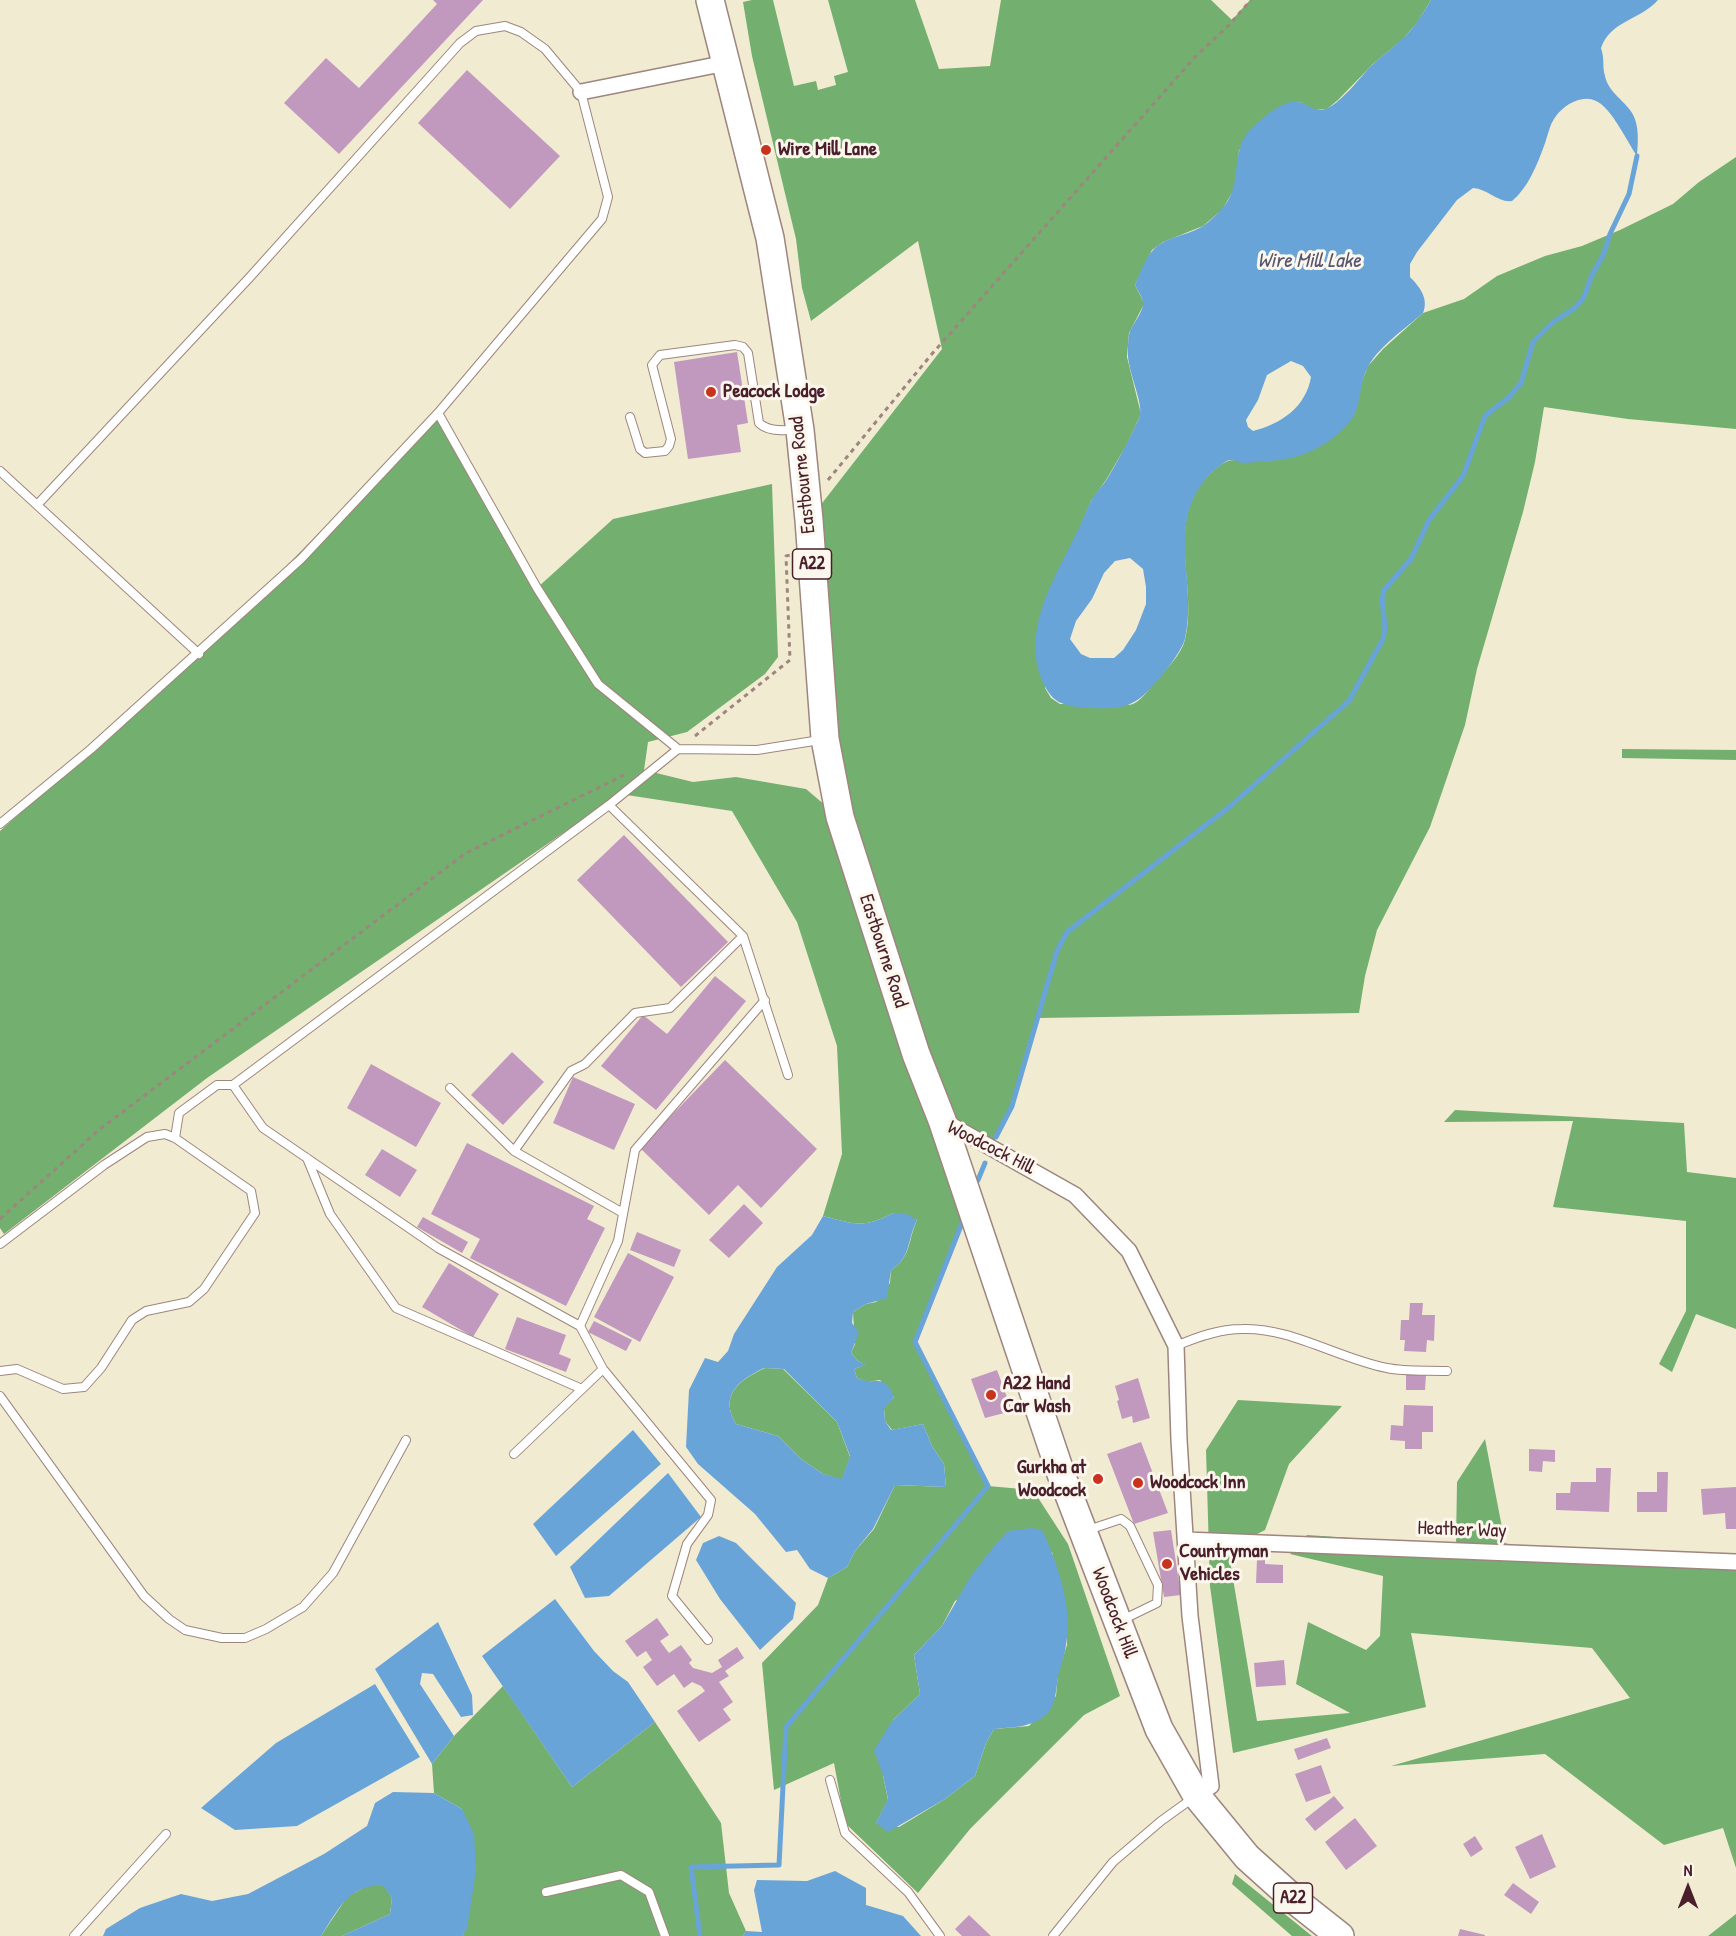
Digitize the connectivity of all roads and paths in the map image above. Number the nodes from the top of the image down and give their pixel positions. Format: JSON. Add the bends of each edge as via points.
{"nodes":[{"id":1,"x":710,"y":0,"type":"edge"},
{"id":2,"x":1251,"y":0,"type":"edge"},
{"id":3,"x":726,"y":63,"type":"junction"},
{"id":4,"x":581,"y":92,"type":"junction"},
{"id":5,"x":438,"y":413,"type":"junction"},
{"id":6,"x":630,"y":417,"type":"dead end"},
{"id":7,"x":800,"y":430,"type":"junction"},
{"id":8,"x":0,"y":471,"type":"edge"},
{"id":9,"x":808,"y":504,"type":"junction"},
{"id":10,"x":37,"y":505,"type":"junction"},
{"id":11,"x":199,"y":654,"type":"junction"},
{"id":12,"x":775,"y":672,"type":"dead end"},
{"id":13,"x":825,"y":740,"type":"junction"},
{"id":14,"x":678,"y":749,"type":"junction"},
{"id":15,"x":625,"y":775,"type":"dead end"},
{"id":16,"x":609,"y":805,"type":"junction"},
{"id":17,"x":0,"y":824,"type":"edge"},
{"id":18,"x":743,"y":936,"type":"junction"},
{"id":19,"x":765,"y":1000,"type":"junction"},
{"id":20,"x":788,"y":1075,"type":"dead end"},
{"id":21,"x":233,"y":1084,"type":"junction"},
{"id":22,"x":450,"y":1088,"type":"dead end"},
{"id":23,"x":942,"y":1120,"type":"junction"},
{"id":24,"x":175,"y":1138,"type":"junction"},
{"id":25,"x":514,"y":1151,"type":"junction"},
{"id":26,"x":307,"y":1158,"type":"junction"},
{"id":27,"x":623,"y":1213,"type":"junction"},
{"id":28,"x":0,"y":1219,"type":"edge"},
{"id":29,"x":0,"y":1244,"type":"edge"},
{"id":30,"x":580,"y":1326,"type":"junction"},
{"id":31,"x":1176,"y":1346,"type":"junction"},
{"id":32,"x":603,"y":1369,"type":"junction"},
{"id":33,"x":0,"y":1371,"type":"edge"},
{"id":34,"x":1447,"y":1371,"type":"dead end"},
{"id":35,"x":582,"y":1389,"type":"junction"},
{"id":36,"x":0,"y":1396,"type":"edge"},
{"id":37,"x":406,"y":1440,"type":"dead end"},
{"id":38,"x":514,"y":1454,"type":"dead end"},
{"id":39,"x":1084,"y":1532,"type":"junction"},
{"id":40,"x":1186,"y":1540,"type":"junction"},
{"id":41,"x":1736,"y":1562,"type":"edge"},
{"id":42,"x":1118,"y":1622,"type":"junction"},
{"id":43,"x":708,"y":1640,"type":"dead end"},
{"id":44,"x":830,"y":1780,"type":"dead end"},
{"id":45,"x":1197,"y":1796,"type":"junction"},
{"id":46,"x":166,"y":1834,"type":"dead end"},
{"id":47,"x":546,"y":1892,"type":"dead end"},
{"id":48,"x":74,"y":1936,"type":"edge"},
{"id":49,"x":665,"y":1936,"type":"edge"},
{"id":50,"x":940,"y":1936,"type":"edge"},
{"id":51,"x":1053,"y":1936,"type":"edge"},
{"id":52,"x":1340,"y":1936,"type":"edge"}],
"edges":[{"from":1,"to":3,"type":"highway","name":"Eastbourne Road","number":"A22"},
{"from":2,"to":9,"type":"path","via":[[1196,56],[931,355]]},
{"from":3,"to":4,"type":"street"},
{"from":3,"to":7,"type":"highway","name":"Eastbourne Road","number":"A22","via":[[770,238]]},
{"from":4,"to":5,"type":"lane","via":[[608,197],[602,219]]},
{"from":4,"to":10,"type":"lane","via":[[545,49],[505,26],[476,31],[460,42],[250,278]]},
{"from":5,"to":11,"type":"lane","via":[[301,559]]},
{"from":5,"to":14,"type":"lane","via":[[537,588],[598,684]]},
{"from":6,"to":7,"type":"lane","via":[[640,449],[645,453],[665,451],[671,439],[652,365],[660,355],[735,345],[748,353],[759,423],[773,430]]},
{"from":7,"to":9,"type":"highway","name":"Eastbourne Road","number":"A22"},
{"from":8,"to":10,"type":"lane"},
{"from":9,"to":13,"type":"highway","name":"Eastbourne Road","number":"A22"},
{"from":10,"to":11,"type":"lane"},
{"from":11,"to":17,"type":"lane"},
{"from":12,"to":14,"type":"path"},
{"from":13,"to":14,"type":"lane","via":[[758,750]]},
{"from":13,"to":23,"type":"highway","name":"Eastbourne Road","number":"A22","via":[[840,817],[916,1054]]},
{"from":14,"to":16,"type":"lane"},
{"from":15,"to":28,"type":"path","via":[[466,853],[100,1129]]},
{"from":16,"to":18,"type":"lane"},
{"from":16,"to":21,"type":"lane"},
{"from":18,"to":19,"type":"lane"},
{"from":18,"to":25,"type":"lane","via":[[670,1008],[635,1013],[585,1065],[571,1071]]},
{"from":19,"to":20,"type":"lane"},
{"from":19,"to":27,"type":"lane","via":[[635,1150]]},
{"from":21,"to":24,"type":"lane","via":[[218,1085],[179,1113]]},
{"from":21,"to":26,"type":"lane","via":[[263,1128]]},
{"from":22,"to":25,"type":"lane"},
{"from":23,"to":31,"type":"street","name":"Woodcock Hill","via":[[1075,1195],[1129,1251]]},
{"from":23,"to":39,"type":"highway","name":"Woodcock Hill","number":"A22"},
{"from":24,"to":29,"type":"lane","via":[[165,1134],[147,1137]]},
{"from":24,"to":33,"type":"lane","via":[[251,1191],[255,1213],[204,1289],[189,1302],[146,1311],[132,1320],[84,1388],[63,1389],[17,1369]]},
{"from":25,"to":27,"type":"lane"},
{"from":26,"to":30,"type":"lane","via":[[438,1248]]},
{"from":26,"to":35,"type":"lane","via":[[330,1214],[396,1308]]},
{"from":27,"to":30,"type":"lane","via":[[618,1241]]},
{"from":30,"to":32,"type":"lane"},
{"from":31,"to":34,"type":"lane","via":[[1243,1328],[1276,1332],[1389,1369]]},
{"from":31,"to":40,"type":"street","name":"Woodcock Hill"},
{"from":32,"to":35,"type":"lane"},
{"from":32,"to":43,"type":"lane","via":[[711,1500],[708,1515],[687,1544],[672,1596]]},
{"from":35,"to":38,"type":"lane"},
{"from":36,"to":37,"type":"lane","via":[[144,1596],[185,1630],[222,1638],[245,1638],[303,1607],[333,1572]]},
{"from":39,"to":42,"type":"highway","name":"Woodcock Hill","number":"A22"},
{"from":39,"to":42,"type":"lane","via":[[1121,1519],[1130,1526],[1158,1585],[1157,1603]]},
{"from":40,"to":41,"type":"street","name":"Heather Way"},
{"from":40,"to":45,"type":"street","name":"Woodcock Hill","via":[[1190,1616],[1211,1786]]},
{"from":42,"to":45,"type":"highway","name":"Woodcock Hill","number":"A22","via":[[1159,1729]]},
{"from":44,"to":50,"type":"lane","via":[[845,1833],[908,1892]]},
{"from":45,"to":51,"type":"lane","via":[[1113,1862]]},
{"from":45,"to":52,"type":"highway","name":"Woodcock Hill","number":"A22","via":[[1247,1857]]},
{"from":46,"to":48,"type":"lane"},
{"from":47,"to":49,"type":"lane","via":[[621,1875],[649,1892]]}]}
